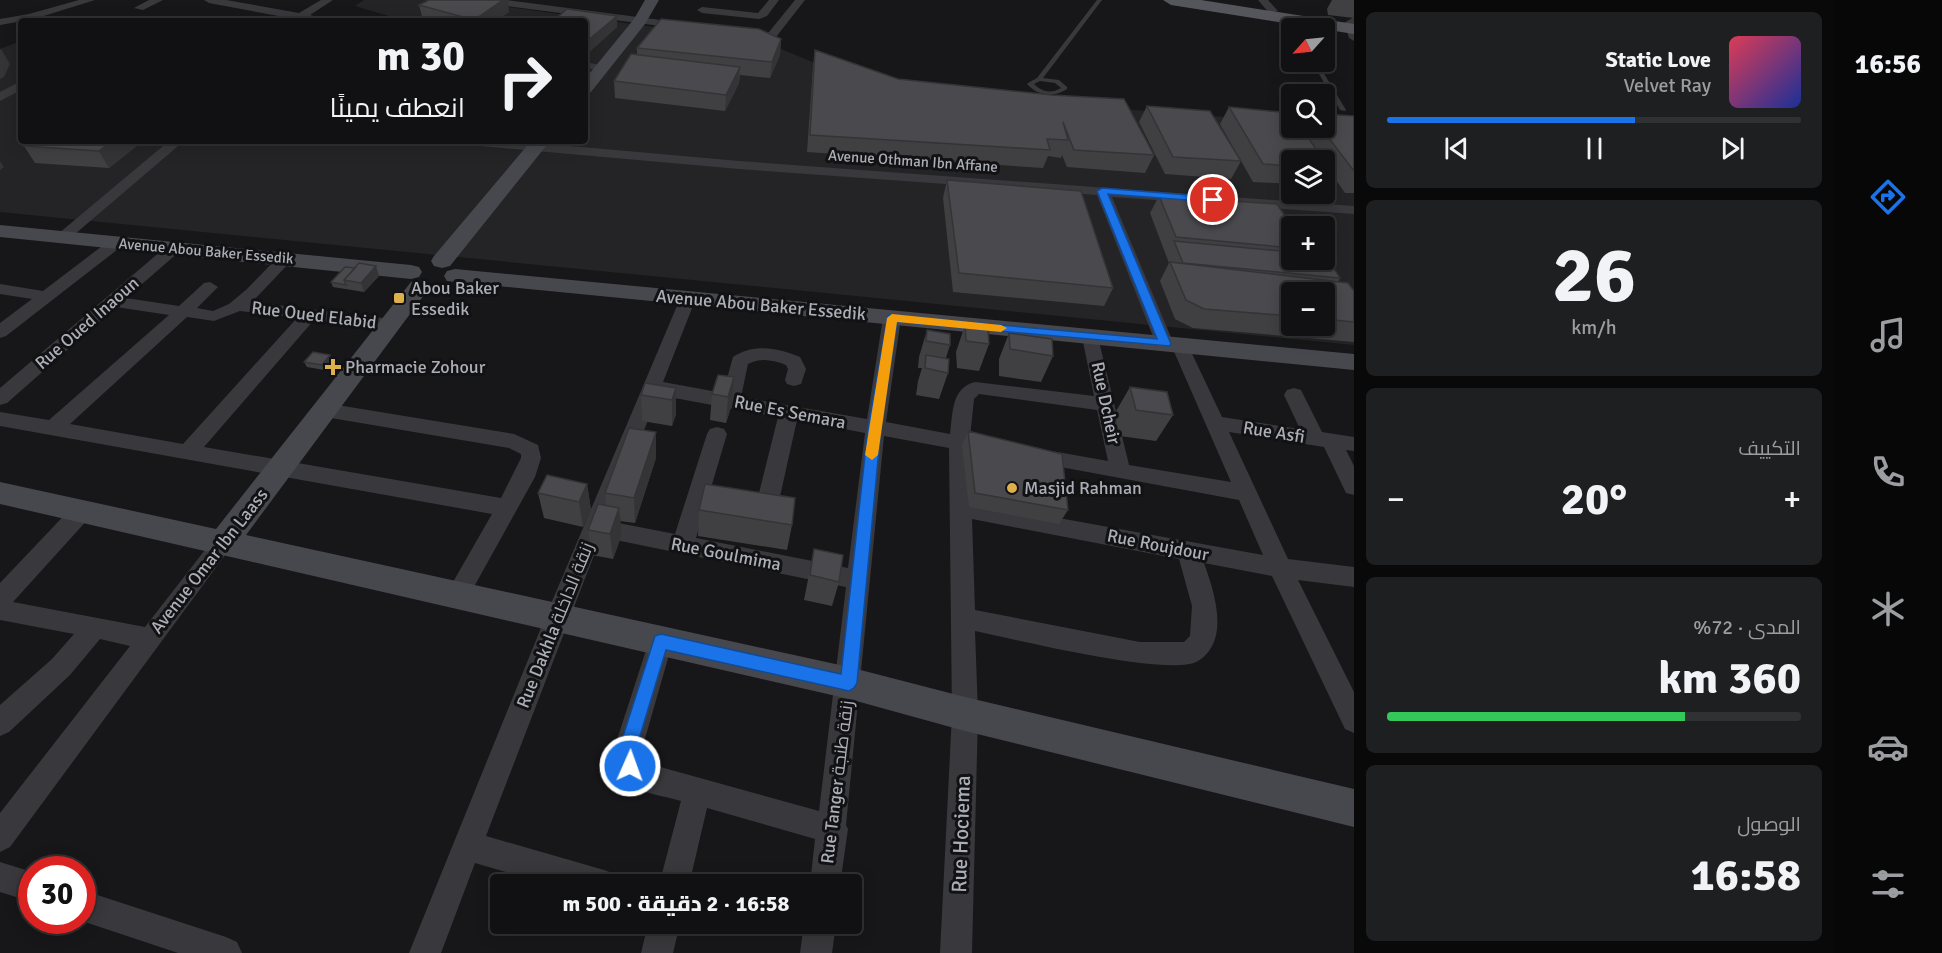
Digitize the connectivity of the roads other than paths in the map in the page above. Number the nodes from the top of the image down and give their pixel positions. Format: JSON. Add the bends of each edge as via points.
{"nodes":[{"id":1,"x":90,"y":0,"type":"edge"},
{"id":2,"x":158,"y":0,"type":"edge"},
{"id":3,"x":209,"y":0,"type":"edge"},
{"id":4,"x":328,"y":0,"type":"edge"},
{"id":5,"x":483,"y":0,"type":"edge"},
{"id":6,"x":556,"y":0,"type":"edge"},
{"id":7,"x":594,"y":0,"type":"edge"},
{"id":8,"x":652,"y":0,"type":"edge"},
{"id":9,"x":710,"y":0,"type":"edge"},
{"id":10,"x":774,"y":0,"type":"edge"},
{"id":11,"x":800,"y":0,"type":"edge"},
{"id":12,"x":1100,"y":0,"type":"edge"},
{"id":13,"x":1171,"y":0,"type":"edge"},
{"id":14,"x":1206,"y":0,"type":"edge"},
{"id":15,"x":515,"y":2,"type":"edge"},
{"id":16,"x":1268,"y":5,"type":"edge"},
{"id":17,"x":140,"y":8,"type":"dead end"},
{"id":18,"x":546,"y":9,"type":"junction"},
{"id":19,"x":702,"y":10,"type":"junction"},
{"id":20,"x":580,"y":14,"type":"junction"},
{"id":21,"x":300,"y":17,"type":"junction"},
{"id":22,"x":26,"y":18,"type":"edge"},
{"id":23,"x":306,"y":18,"type":"edge"},
{"id":24,"x":18,"y":20,"type":"edge"},
{"id":25,"x":640,"y":21,"type":"junction"},
{"id":26,"x":0,"y":22,"type":"edge"},
{"id":27,"x":1281,"y":22,"type":"edge"},
{"id":28,"x":1335,"y":26,"type":"edge"},
{"id":29,"x":1352,"y":27,"type":"edge"},
{"id":30,"x":735,"y":33,"type":"edge"},
{"id":31,"x":588,"y":66,"type":"edge"},
{"id":32,"x":602,"y":68,"type":"junction"},
{"id":33,"x":1320,"y":72,"type":"edge"},
{"id":34,"x":1039,"y":79,"type":"junction"},
{"id":35,"x":588,"y":85,"type":"edge"},
{"id":36,"x":18,"y":88,"type":"edge"},
{"id":37,"x":4,"y":102,"type":"edge"},
{"id":38,"x":1343,"y":110,"type":"dead end"},
{"id":39,"x":173,"y":144,"type":"edge"},
{"id":40,"x":539,"y":144,"type":"edge"},
{"id":41,"x":1102,"y":191,"type":"junction"},
{"id":42,"x":1354,"y":210,"type":"edge"},
{"id":43,"x":0,"y":231,"type":"edge"},
{"id":44,"x":63,"y":237,"type":"junction"},
{"id":45,"x":116,"y":243,"type":"junction"},
{"id":46,"x":174,"y":248,"type":"junction"},
{"id":47,"x":286,"y":258,"type":"junction"},
{"id":48,"x":449,"y":269,"type":"junction"},
{"id":49,"x":415,"y":279,"type":"junction"},
{"id":50,"x":210,"y":287,"type":"dead end"},
{"id":51,"x":0,"y":290,"type":"edge"},
{"id":52,"x":47,"y":297,"type":"junction"},
{"id":53,"x":688,"y":298,"type":"junction"},
{"id":54,"x":112,"y":301,"type":"junction"},
{"id":55,"x":238,"y":306,"type":"junction"},
{"id":56,"x":180,"y":312,"type":"junction"},
{"id":57,"x":309,"y":315,"type":"junction"},
{"id":58,"x":892,"y":318,"type":"junction"},
{"id":59,"x":391,"y":324,"type":"junction"},
{"id":60,"x":0,"y":332,"type":"edge"},
{"id":61,"x":1091,"y":337,"type":"junction"},
{"id":62,"x":1172,"y":344,"type":"junction"},
{"id":63,"x":1354,"y":362,"type":"edge"},
{"id":64,"x":794,"y":380,"type":"dead end"},
{"id":65,"x":652,"y":387,"type":"junction"},
{"id":66,"x":1294,"y":395,"type":"dead end"},
{"id":67,"x":0,"y":398,"type":"edge"},
{"id":68,"x":731,"y":401,"type":"junction"},
{"id":69,"x":1106,"y":404,"type":"junction"},
{"id":70,"x":325,"y":410,"type":"junction"},
{"id":71,"x":789,"y":412,"type":"junction"},
{"id":72,"x":0,"y":419,"type":"edge"},
{"id":73,"x":1217,"y":423,"type":"junction"},
{"id":74,"x":54,"y":427,"type":"junction"},
{"id":75,"x":875,"y":428,"type":"junction"},
{"id":76,"x":717,"y":434,"type":"dead end"},
{"id":77,"x":1323,"y":440,"type":"junction"},
{"id":78,"x":959,"y":443,"type":"junction"},
{"id":79,"x":1354,"y":444,"type":"edge"},
{"id":80,"x":993,"y":449,"type":"edge"},
{"id":81,"x":187,"y":453,"type":"junction"},
{"id":82,"x":1016,"y":453,"type":"edge"},
{"id":83,"x":279,"y":470,"type":"junction"},
{"id":84,"x":1120,"y":470,"type":"junction"},
{"id":85,"x":1354,"y":487,"type":"edge"},
{"id":86,"x":0,"y":493,"type":"edge"},
{"id":87,"x":1247,"y":493,"type":"junction"},
{"id":88,"x":768,"y":501,"type":"edge"},
{"id":89,"x":508,"y":508,"type":"junction"},
{"id":90,"x":962,"y":508,"type":"junction"},
{"id":91,"x":82,"y":511,"type":"junction"},
{"id":92,"x":594,"y":526,"type":"junction"},
{"id":93,"x":223,"y":543,"type":"junction"},
{"id":94,"x":683,"y":545,"type":"junction"},
{"id":95,"x":1188,"y":551,"type":"junction"},
{"id":96,"x":1280,"y":568,"type":"junction"},
{"id":97,"x":1354,"y":577,"type":"edge"},
{"id":98,"x":858,"y":580,"type":"junction"},
{"id":99,"x":457,"y":596,"type":"junction"},
{"id":100,"x":0,"y":599,"type":"edge"},
{"id":101,"x":0,"y":610,"type":"edge"},
{"id":102,"x":557,"y":618,"type":"junction"},
{"id":103,"x":962,"y":618,"type":"junction"},
{"id":104,"x":95,"y":627,"type":"junction"},
{"id":105,"x":148,"y":639,"type":"junction"},
{"id":106,"x":661,"y":641,"type":"junction"},
{"id":107,"x":849,"y":683,"type":"junction"},
{"id":108,"x":965,"y":714,"type":"junction"},
{"id":109,"x":1354,"y":720,"type":"edge"},
{"id":110,"x":0,"y":723,"type":"edge"},
{"id":111,"x":697,"y":792,"type":"junction"},
{"id":112,"x":1354,"y":808,"type":"edge"},
{"id":113,"x":833,"y":829,"type":"junction"},
{"id":114,"x":0,"y":837,"type":"edge"},
{"id":115,"x":467,"y":846,"type":"junction"},
{"id":116,"x":565,"y":874,"type":"edge"},
{"id":117,"x":677,"y":874,"type":"edge"},
{"id":118,"x":827,"y":874,"type":"edge"},
{"id":119,"x":0,"y":877,"type":"edge"},
{"id":120,"x":18,"y":883,"type":"edge"},
{"id":121,"x":96,"y":910,"type":"edge"},
{"id":122,"x":662,"y":934,"type":"edge"},
{"id":123,"x":819,"y":934,"type":"edge"},
{"id":124,"x":226,"y":953,"type":"edge"},
{"id":125,"x":425,"y":953,"type":"edge"},
{"id":126,"x":657,"y":953,"type":"edge"},
{"id":127,"x":816,"y":953,"type":"edge"},
{"id":128,"x":956,"y":953,"type":"edge"}],
"edges":[{"from":1,"to":22,"type":"street"},
{"from":2,"to":17,"type":"street"},
{"from":3,"to":21,"type":"street"},
{"from":4,"to":21,"type":"street"},
{"from":5,"to":15,"type":"street"},
{"from":6,"to":18,"type":"street"},
{"from":7,"to":20,"type":"street"},
{"from":8,"to":25,"type":"street"},
{"from":9,"to":19,"type":"street"},
{"from":10,"to":19,"type":"street","via":[[759,16]]},
{"from":11,"to":30,"type":"street","via":[[771,35]]},
{"from":12,"to":34,"type":"lane"},
{"from":13,"to":27,"type":"main road"},
{"from":14,"to":16,"type":"main road"},
{"from":15,"to":18,"type":"street"},
{"from":16,"to":29,"type":"main road"},
{"from":18,"to":20,"type":"street"},
{"from":19,"to":25,"type":"street","via":[[695,27]]},
{"from":20,"to":25,"type":"street"},
{"from":21,"to":23,"type":"street"},
{"from":24,"to":26,"type":"street"},
{"from":25,"to":32,"type":"street"},
{"from":28,"to":29,"type":"main road"},
{"from":31,"to":32,"type":"street"},
{"from":32,"to":35,"type":"street"},
{"from":33,"to":38,"type":"lane"},
{"from":34,"to":34,"type":"lane","via":[[1030,84],[1039,91],[1056,93],[1065,88],[1056,81]]},
{"from":36,"to":37,"type":"street"},
{"from":39,"to":44,"type":"street"},
{"from":40,"to":41,"type":"street","name":"Avenue Othman Ibn Affane","via":[[739,165]]},
{"from":40,"to":48,"type":"street"},
{"from":41,"to":42,"type":"street","name":"Avenue Othman Ibn Affane"},
{"from":41,"to":62,"type":"street"},
{"from":43,"to":44,"type":"street","name":"Avenue Abou Baker Essedik"},
{"from":44,"to":45,"type":"street","name":"Avenue Abou Baker Essedik"},
{"from":45,"to":46,"type":"street","name":"Avenue Abou Baker Essedik"},
{"from":45,"to":52,"type":"street"},
{"from":46,"to":47,"type":"street","name":"Avenue Abou Baker Essedik"},
{"from":46,"to":54,"type":"street","name":"Rue Oued Inaoun"},
{"from":47,"to":49,"type":"street","name":"Avenue Abou Baker Essedik"},
{"from":47,"to":55,"type":"street"},
{"from":48,"to":49,"type":"street","name":"Avenue Abou Baker Essedik","via":[[440,286]]},
{"from":48,"to":53,"type":"street","name":"Avenue Abou Baker Essedik"},
{"from":49,"to":59,"type":"street","name":"Avenue Omar Ibn Laass"},
{"from":50,"to":56,"type":"street"},
{"from":51,"to":52,"type":"street"},
{"from":52,"to":60,"type":"street"},
{"from":53,"to":58,"type":"street","name":"Avenue Abou Baker Essedik"},
{"from":53,"to":65,"type":"street","name":"Rue Dakhla زنقة الداخلة"},
{"from":54,"to":56,"type":"street"},
{"from":54,"to":67,"type":"street","name":"Rue Oued Inaoun"},
{"from":55,"to":56,"type":"street","via":[[214,316]]},
{"from":55,"to":57,"type":"street","name":"Rue Oued Elabid"},
{"from":56,"to":74,"type":"street"},
{"from":57,"to":59,"type":"street","name":"Rue Oued Elabid"},
{"from":57,"to":81,"type":"street"},
{"from":58,"to":61,"type":"street","name":"Avenue Abou Baker Essedik"},
{"from":58,"to":75,"type":"street","name":"Rue Tanger زنقة طنجة"},
{"from":59,"to":70,"type":"street","name":"Avenue Omar Ibn Laass"},
{"from":61,"to":62,"type":"street","name":"Avenue Abou Baker Essedik"},
{"from":61,"to":69,"type":"street","name":"Rue Dcheir"},
{"from":62,"to":63,"type":"street","name":"Avenue Abou Baker Essedik"},
{"from":62,"to":73,"type":"street"},
{"from":64,"to":68,"type":"street","via":[[794,361],[765,354],[748,355],[739,361]]},
{"from":65,"to":68,"type":"street","name":"Rue Es Semara"},
{"from":65,"to":92,"type":"street","name":"Rue Dakhla زنقة الداخلة"},
{"from":66,"to":77,"type":"street"},
{"from":68,"to":71,"type":"street","name":"Rue Es Semara"},
{"from":69,"to":78,"type":"street","name":"Rue Hociema","via":[[975,388],[965,396]]},
{"from":69,"to":84,"type":"street","name":"Rue Dcheir"},
{"from":70,"to":83,"type":"street","name":"Avenue Omar Ibn Laass"},
{"from":70,"to":89,"type":"street","via":[[524,445],[531,450],[531,458]]},
{"from":71,"to":75,"type":"street","name":"Rue Es Semara"},
{"from":71,"to":88,"type":"street"},
{"from":72,"to":74,"type":"street"},
{"from":73,"to":77,"type":"street","name":"Rue Asfi"},
{"from":73,"to":87,"type":"street"},
{"from":74,"to":81,"type":"street"},
{"from":75,"to":78,"type":"street","name":"Rue Es Semara"},
{"from":75,"to":98,"type":"street","name":"Rue Tanger زنقة طنجة"},
{"from":76,"to":94,"type":"street"},
{"from":77,"to":79,"type":"street","name":"Rue Asfi"},
{"from":77,"to":85,"type":"street","name":"Rue Asfi"},
{"from":78,"to":80,"type":"street","name":"Rue Es Semara"},
{"from":78,"to":90,"type":"street","name":"Rue Hociema"},
{"from":81,"to":83,"type":"street"},
{"from":82,"to":84,"type":"street"},
{"from":83,"to":89,"type":"street"},
{"from":83,"to":93,"type":"street","name":"Avenue Omar Ibn Laass"},
{"from":84,"to":87,"type":"street"},
{"from":86,"to":91,"type":"street"},
{"from":87,"to":96,"type":"street"},
{"from":89,"to":99,"type":"street"},
{"from":90,"to":95,"type":"street","name":"Rue Roujdour"},
{"from":90,"to":103,"type":"street","name":"Rue Hociema"},
{"from":91,"to":93,"type":"street"},
{"from":91,"to":100,"type":"street"},
{"from":92,"to":94,"type":"street","name":"Rue Goulmima"},
{"from":92,"to":102,"type":"street","name":"Rue Dakhla زنقة الداخلة"},
{"from":93,"to":99,"type":"street"},
{"from":93,"to":105,"type":"street","name":"Avenue Omar Ibn Laass"},
{"from":94,"to":98,"type":"street","name":"Rue Goulmima"},
{"from":95,"to":96,"type":"street","name":"Rue Roujdour"},
{"from":95,"to":103,"type":"street","via":[[1201,591],[1204,621],[1201,642],[1189,653],[1140,653]]},
{"from":96,"to":97,"type":"street","name":"Rue Roujdour"},
{"from":96,"to":109,"type":"street"},
{"from":98,"to":107,"type":"street","name":"Rue Tanger زنقة طنجة"},
{"from":99,"to":102,"type":"street"},
{"from":101,"to":104,"type":"street"},
{"from":102,"to":106,"type":"street"},
{"from":102,"to":115,"type":"street","name":"Rue Dakhla زنقة الداخلة"},
{"from":103,"to":108,"type":"street","name":"Rue Hociema"},
{"from":104,"to":105,"type":"street"},
{"from":104,"to":110,"type":"street","via":[[61,667]]},
{"from":105,"to":114,"type":"street","name":"Avenue Omar Ibn Laass"},
{"from":106,"to":107,"type":"street"},
{"from":106,"to":111,"type":"street","via":[[628,760],[638,775]]},
{"from":107,"to":108,"type":"street"},
{"from":107,"to":113,"type":"street","name":"Rue Tanger زنقة طنجة"},
{"from":108,"to":112,"type":"street"},
{"from":108,"to":128,"type":"street","name":"Rue Hociema"},
{"from":111,"to":113,"type":"street"},
{"from":111,"to":117,"type":"street"},
{"from":113,"to":118,"type":"street","name":"Rue Tanger زنقة طنجة"},
{"from":115,"to":116,"type":"street"},
{"from":115,"to":125,"type":"street","name":"Rue Dakhla زنقة الداخلة"},
{"from":119,"to":120,"type":"street"},
{"from":121,"to":124,"type":"street"},
{"from":122,"to":126,"type":"street"},
{"from":123,"to":127,"type":"street"}]}
